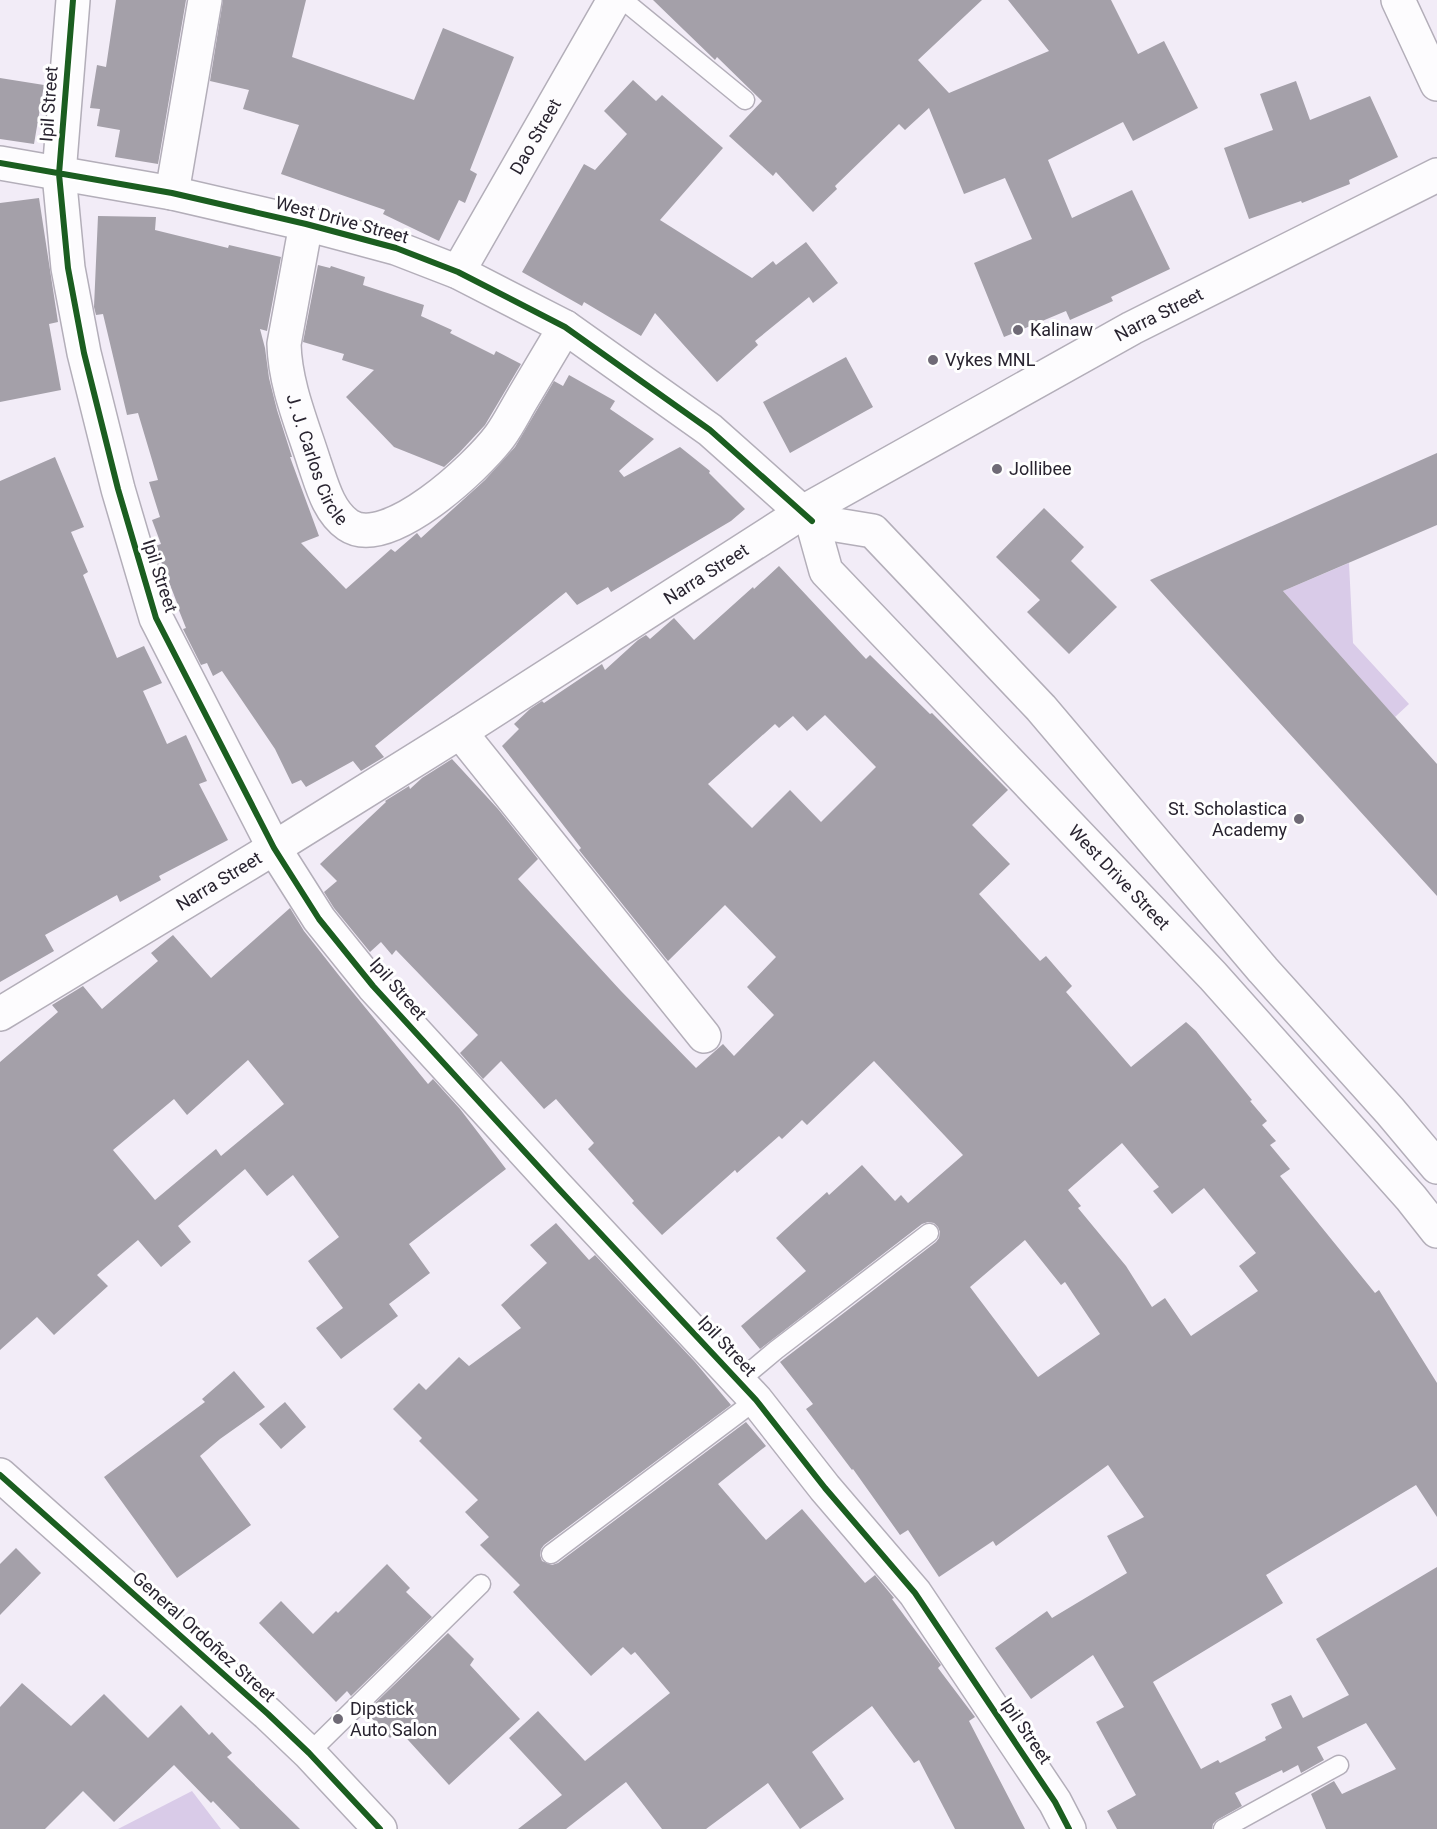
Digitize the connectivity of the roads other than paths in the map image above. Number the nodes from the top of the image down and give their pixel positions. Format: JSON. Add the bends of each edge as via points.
{"nodes":[{"id":1,"x":73,"y":0,"type":"edge"},
{"id":2,"x":205,"y":0,"type":"edge"},
{"id":3,"x":614,"y":0,"type":"edge"},
{"id":4,"x":623,"y":0,"type":"edge"},
{"id":5,"x":1398,"y":0,"type":"edge"},
{"id":6,"x":1437,"y":84,"type":"edge"},
{"id":7,"x":745,"y":100,"type":"dead end"},
{"id":8,"x":0,"y":163,"type":"edge"},
{"id":9,"x":59,"y":174,"type":"junction"},
{"id":10,"x":1437,"y":175,"type":"edge"},
{"id":11,"x":172,"y":193,"type":"junction"},
{"id":12,"x":306,"y":224,"type":"junction"},
{"id":13,"x":458,"y":272,"type":"junction"},
{"id":14,"x":565,"y":327,"type":"junction"},
{"id":15,"x":808,"y":516,"type":"junction"},
{"id":16,"x":460,"y":732,"type":"junction"},
{"id":17,"x":274,"y":848,"type":"junction"},
{"id":18,"x":0,"y":1014,"type":"edge"},
{"id":19,"x":704,"y":1036,"type":"dead end"},
{"id":20,"x":1437,"y":1167,"type":"edge"},
{"id":21,"x":1437,"y":1231,"type":"edge"},
{"id":22,"x":929,"y":1233,"type":"dead end"},
{"id":23,"x":747,"y":1390,"type":"junction"},
{"id":24,"x":0,"y":1475,"type":"edge"},
{"id":25,"x":551,"y":1554,"type":"dead end"},
{"id":26,"x":481,"y":1584,"type":"dead end"},
{"id":27,"x":309,"y":1753,"type":"junction"},
{"id":28,"x":1339,"y":1765,"type":"dead end"},
{"id":29,"x":380,"y":1829,"type":"edge"},
{"id":30,"x":1069,"y":1829,"type":"edge"},
{"id":31,"x":1223,"y":1829,"type":"edge"}],
"edges":[{"from":1,"to":9,"type":"street","name":"Ipil Street"},
{"from":2,"to":11,"type":"street"},
{"from":3,"to":13,"type":"street","name":"Dao Street"},
{"from":4,"to":7,"type":"lane"},
{"from":5,"to":6,"type":"street"},
{"from":8,"to":9,"type":"street","name":"West Drive Street"},
{"from":9,"to":11,"type":"street","name":"West Drive Street"},
{"from":9,"to":17,"type":"street","name":"Ipil Street","via":[[68,268],[84,353],[156,618]]},
{"from":10,"to":15,"type":"street","name":"Narra Street","via":[[1132,328]]},
{"from":11,"to":12,"type":"street","name":"West Drive Street"},
{"from":12,"to":13,"type":"street","name":"West Drive Street","via":[[396,248]]},
{"from":12,"to":14,"type":"street","name":"J. J. Carlos Circle","via":[[284,344],[284,364],[325,495],[350,527],[369,531],[389,526],[417,512],[461,478],[500,436]]},
{"from":13,"to":14,"type":"street","name":"West Drive Street"},
{"from":14,"to":15,"type":"street","name":"West Drive Street","via":[[710,430]]},
{"from":15,"to":16,"type":"street","name":"Narra Street"},
{"from":15,"to":20,"type":"street","via":[[873,531],[1041,708],[1263,970]]},
{"from":15,"to":21,"type":"street","name":"West Drive Street","via":[[826,571],[1213,976]]},
{"from":16,"to":17,"type":"street","name":"Narra Street"},
{"from":16,"to":19,"type":"street"},
{"from":17,"to":18,"type":"street","name":"Narra Street"},
{"from":17,"to":23,"type":"street","name":"Ipil Street","via":[[319,918],[373,986]]},
{"from":22,"to":23,"type":"lane","via":[[776,1350]]},
{"from":23,"to":25,"type":"lane"},
{"from":23,"to":30,"type":"street","name":"Ipil Street","via":[[915,1593],[1055,1802]]},
{"from":24,"to":27,"type":"street","name":"General Ordoñez Street"},
{"from":26,"to":27,"type":"lane"},
{"from":27,"to":29,"type":"street","name":"General Ordoñez Street"},
{"from":28,"to":31,"type":"lane"}]}
